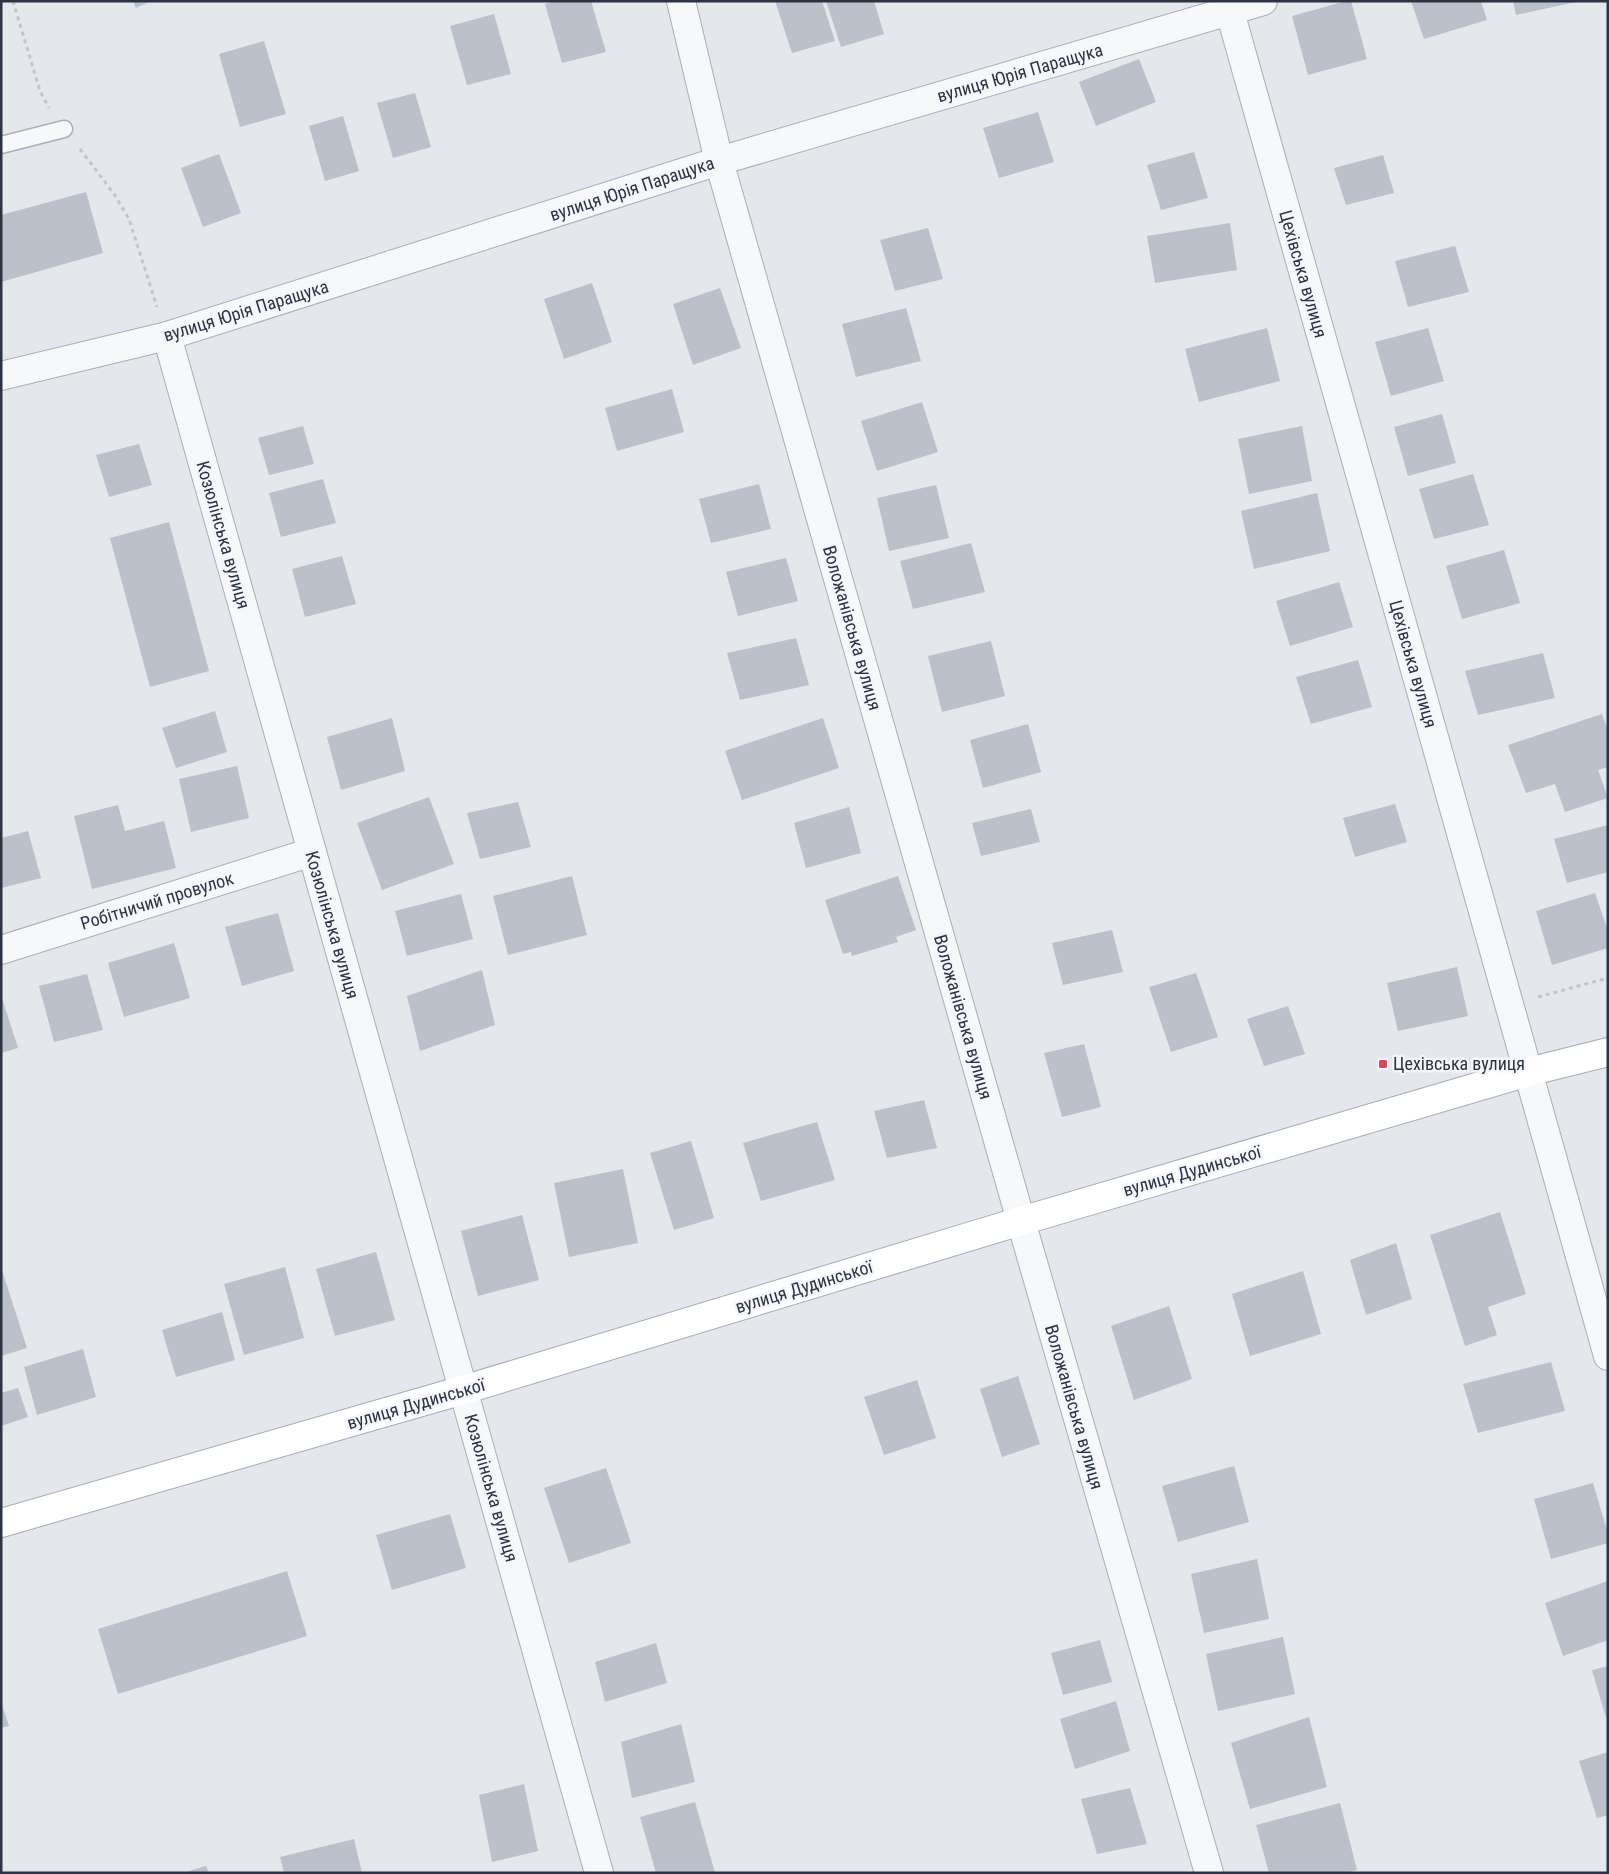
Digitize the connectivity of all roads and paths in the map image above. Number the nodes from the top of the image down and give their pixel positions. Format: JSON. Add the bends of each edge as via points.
{"nodes":[{"id":1,"x":13,"y":1,"type":"edge"},
{"id":2,"x":681,"y":1,"type":"edge"},
{"id":3,"x":1263,"y":1,"type":"edge"},
{"id":4,"x":1228,"y":6,"type":"edge"},
{"id":5,"x":64,"y":129,"type":"junction"},
{"id":6,"x":1,"y":144,"type":"edge"},
{"id":7,"x":719,"y":161,"type":"junction"},
{"id":8,"x":167,"y":336,"type":"junction"},
{"id":9,"x":1,"y":376,"type":"edge"},
{"id":10,"x":312,"y":852,"type":"junction"},
{"id":11,"x":1,"y":950,"type":"edge"},
{"id":12,"x":1608,"y":978,"type":"edge"},
{"id":13,"x":1509,"y":1004,"type":"junction"},
{"id":14,"x":1608,"y":1052,"type":"edge"},
{"id":15,"x":1528,"y":1072,"type":"junction"},
{"id":16,"x":1021,"y":1221,"type":"junction"},
{"id":17,"x":1608,"y":1356,"type":"edge"},
{"id":18,"x":464,"y":1390,"type":"junction"},
{"id":19,"x":1,"y":1523,"type":"edge"},
{"id":20,"x":599,"y":1873,"type":"edge"},
{"id":21,"x":1209,"y":1873,"type":"edge"}],
"edges":[{"from":1,"to":5,"type":"path","via":[[40,91]]},
{"from":2,"to":7,"type":"street","name":"Воложанівська вулиця"},
{"from":3,"to":4,"type":"street","name":"вулиця Юрія Паращука"},
{"from":4,"to":7,"type":"street","name":"вулиця Юрія Паращука"},
{"from":4,"to":13,"type":"street","name":"Цехівська вулиця"},
{"from":5,"to":6,"type":"lane"},
{"from":5,"to":8,"type":"path","via":[[129,219]]},
{"from":7,"to":8,"type":"street","name":"вулиця Юрія Паращука"},
{"from":7,"to":16,"type":"street","name":"Воложанівська вулиця"},
{"from":8,"to":9,"type":"street","name":"вулиця Юрія Паращука"},
{"from":8,"to":10,"type":"street","name":"Козюлінська вулиця"},
{"from":10,"to":11,"type":"street","name":"Робітничий провулок"},
{"from":10,"to":18,"type":"street","name":"Козюлінська вулиця"},
{"from":12,"to":13,"type":"path"},
{"from":13,"to":15,"type":"street","name":"Цехівська вулиця"},
{"from":14,"to":15,"type":"main road","name":"вулиця Дудинської"},
{"from":15,"to":16,"type":"main road","name":"вулиця Дудинської"},
{"from":15,"to":17,"type":"street","name":"Цехівська вулиця"},
{"from":16,"to":18,"type":"main road","name":"вулиця Дудинської"},
{"from":16,"to":21,"type":"street","name":"Воложанівська вулиця"},
{"from":18,"to":19,"type":"main road","name":"вулиця Дудинської"},
{"from":18,"to":20,"type":"street","name":"Козюлінська вулиця"}]}
